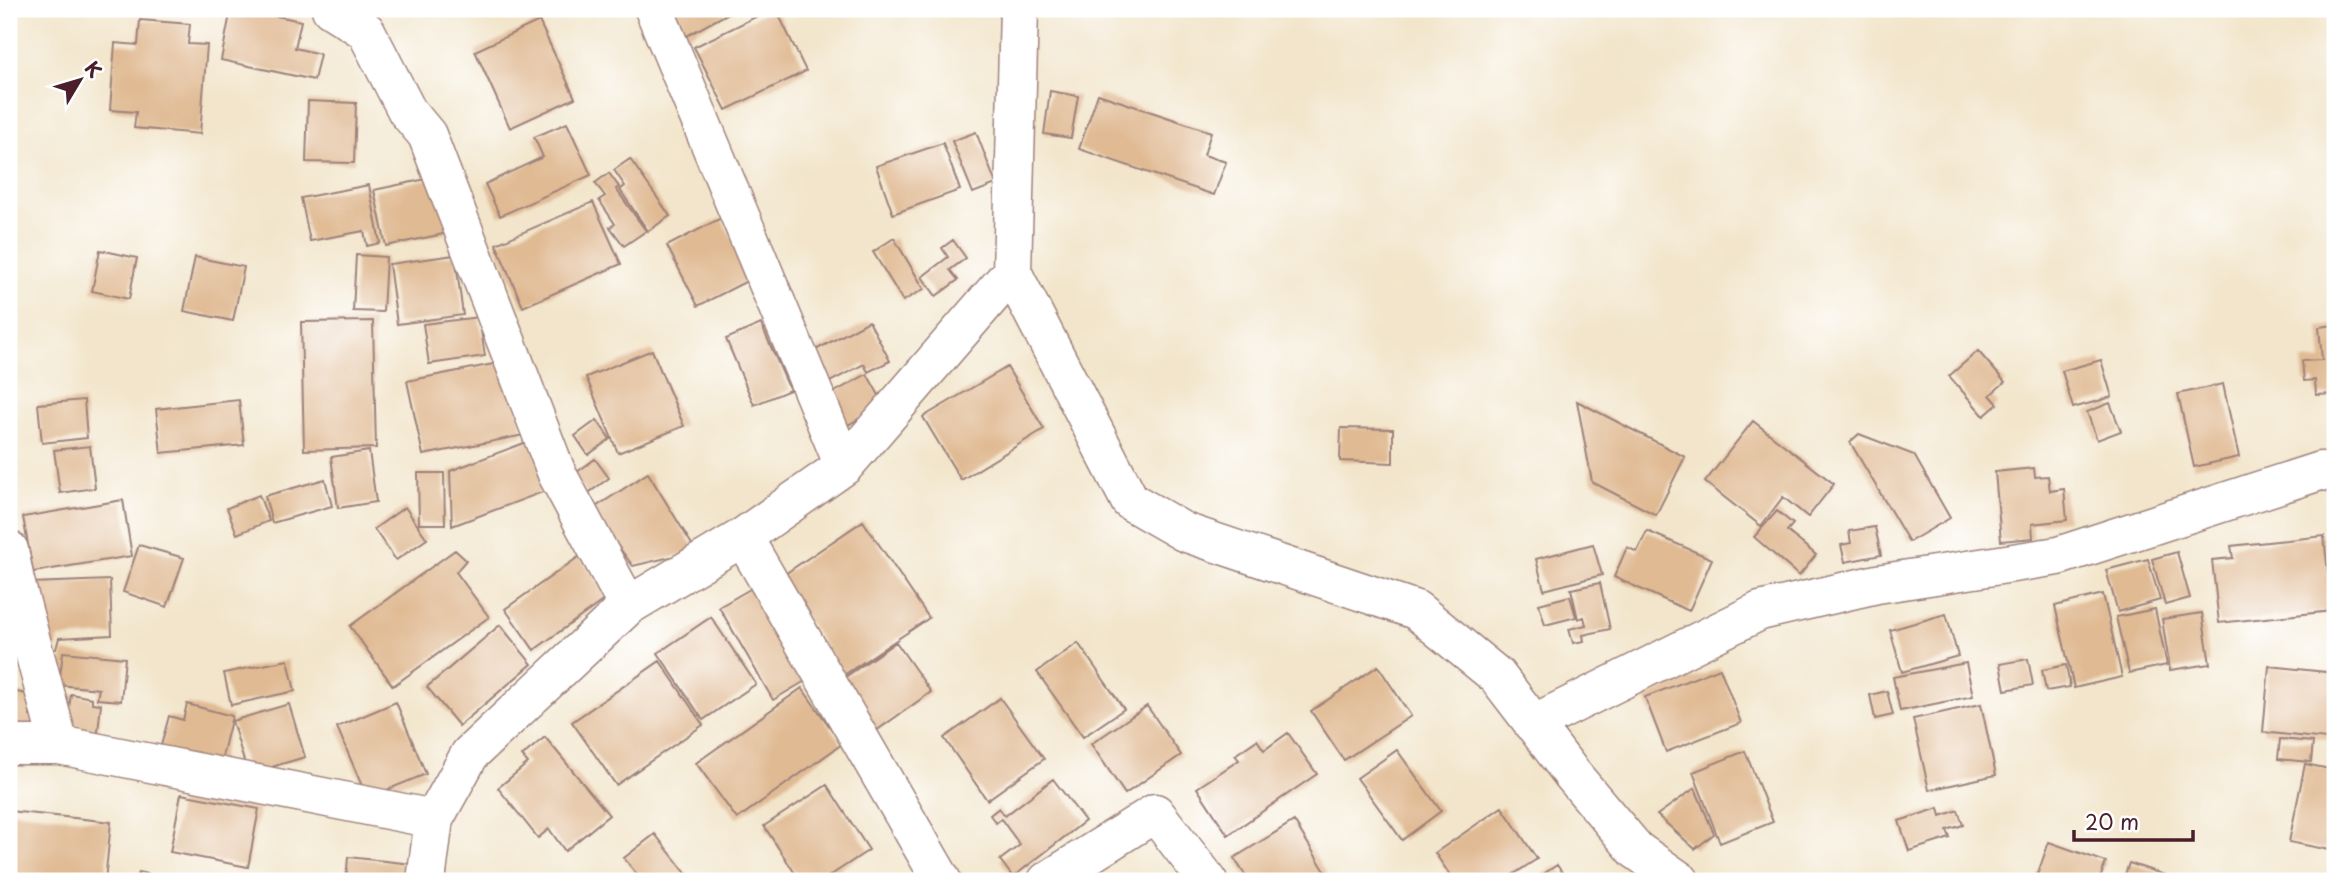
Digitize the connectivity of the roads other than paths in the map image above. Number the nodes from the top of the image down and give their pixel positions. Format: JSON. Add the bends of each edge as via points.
{"nodes":[{"id":1,"x":331,"y":9,"type":"edge"},
{"id":2,"x":654,"y":9,"type":"edge"},
{"id":3,"x":1019,"y":9,"type":"edge"},
{"id":4,"x":1012,"y":272,"type":"junction"},
{"id":5,"x":844,"y":466,"type":"junction"},
{"id":6,"x":2335,"y":472,"type":"edge"},
{"id":7,"x":743,"y":537,"type":"junction"},
{"id":8,"x":9,"y":551,"type":"edge"},
{"id":9,"x":628,"y":606,"type":"junction"},
{"id":10,"x":1533,"y":724,"type":"junction"},
{"id":11,"x":9,"y":745,"type":"edge"},
{"id":12,"x":59,"y":745,"type":"junction"},
{"id":13,"x":434,"y":820,"type":"junction"},
{"id":14,"x":426,"y":881,"type":"edge"},
{"id":15,"x":943,"y":881,"type":"edge"},
{"id":16,"x":1047,"y":881,"type":"edge"},
{"id":17,"x":1208,"y":881,"type":"edge"},
{"id":18,"x":1680,"y":881,"type":"edge"}],
"edges":[{"from":1,"to":9,"type":"street","via":[[366,31],[407,111],[427,135],[557,474]]},
{"from":2,"to":5,"type":"street"},
{"from":3,"to":4,"type":"street"},
{"from":4,"to":5,"type":"street"},
{"from":4,"to":10,"type":"street","via":[[1130,501],[1184,532],[1416,610],[1497,676]]},
{"from":5,"to":7,"type":"street"},
{"from":6,"to":10,"type":"street","via":[[2320,471],[2059,556],[1877,584],[1760,611]]},
{"from":7,"to":9,"type":"street"},
{"from":7,"to":15,"type":"street"},
{"from":8,"to":12,"type":"street"},
{"from":9,"to":13,"type":"street","via":[[470,754]]},
{"from":10,"to":18,"type":"street","via":[[1636,850]]},
{"from":11,"to":12,"type":"street"},
{"from":12,"to":13,"type":"street"},
{"from":13,"to":14,"type":"street"},
{"from":16,"to":17,"type":"street","via":[[1155,813]]}]}
